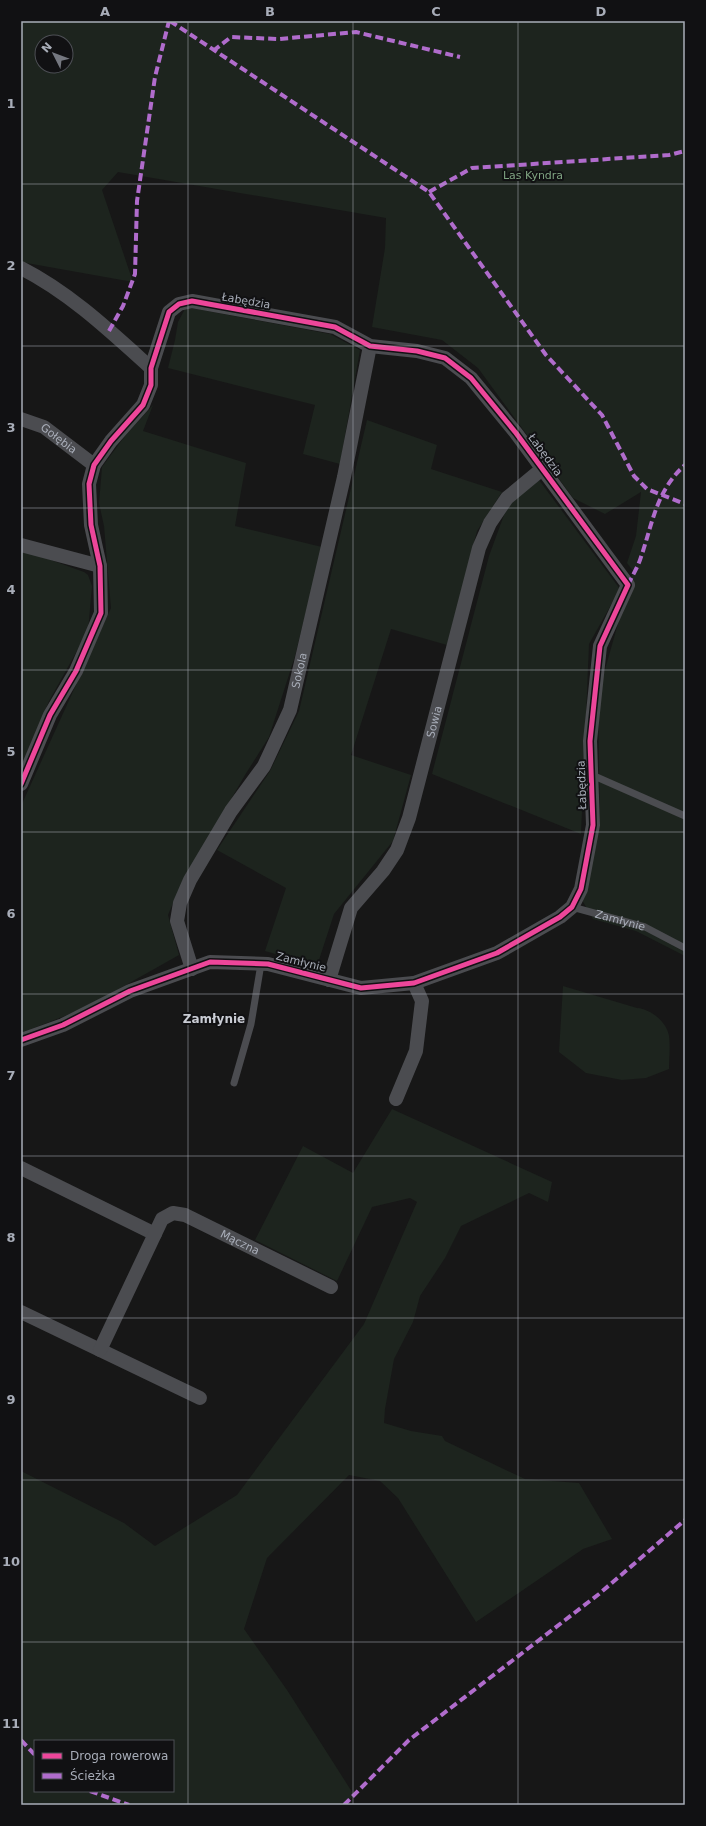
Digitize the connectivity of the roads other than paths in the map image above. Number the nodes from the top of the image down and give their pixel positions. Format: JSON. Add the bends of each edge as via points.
{"nodes":[{"id":1,"x":21,"y":268,"type":"edge"},
{"id":2,"x":370,"y":346,"type":"junction"},
{"id":3,"x":150,"y":368,"type":"junction"},
{"id":4,"x":21,"y":419,"type":"edge"},
{"id":5,"x":94,"y":465,"type":"junction"},
{"id":6,"x":542,"y":469,"type":"junction"},
{"id":7,"x":21,"y":545,"type":"edge"},
{"id":8,"x":100,"y":566,"type":"junction"},
{"id":9,"x":592,"y":775,"type":"junction"},
{"id":10,"x":21,"y":784,"type":"edge"},
{"id":11,"x":685,"y":816,"type":"edge"},
{"id":12,"x":572,"y":907,"type":"junction"},
{"id":13,"x":685,"y":948,"type":"edge"},
{"id":14,"x":260,"y":964,"type":"junction"},
{"id":15,"x":192,"y":969,"type":"junction"},
{"id":16,"x":329,"y":980,"type":"junction"},
{"id":17,"x":414,"y":983,"type":"junction"},
{"id":18,"x":21,"y":1040,"type":"edge"},
{"id":19,"x":234,"y":1083,"type":"dead end"},
{"id":20,"x":396,"y":1099,"type":"dead end"},
{"id":21,"x":21,"y":1168,"type":"edge"},
{"id":22,"x":155,"y":1234,"type":"junction"},
{"id":23,"x":331,"y":1287,"type":"dead end"},
{"id":24,"x":21,"y":1312,"type":"edge"},
{"id":25,"x":100,"y":1350,"type":"junction"},
{"id":26,"x":200,"y":1398,"type":"dead end"}],
"edges":[{"from":1,"to":3,"type":"street","via":[[70,298]]},
{"from":2,"to":3,"type":"street","name":"Łabędzia","via":[[336,327],[192,301],[179,304],[169,312]]},
{"from":2,"to":6,"type":"street","name":"Łabędzia","via":[[417,351],[445,358],[471,378]]},
{"from":2,"to":15,"type":"street","name":"Sokola","via":[[344,477],[290,710],[264,766],[231,811],[190,880],[180,902],[177,921]]},
{"from":3,"to":5,"type":"street","name":"Łabędzia","via":[[151,385],[143,405],[111,441]]},
{"from":4,"to":5,"type":"street","name":"Gołębia","via":[[44,427]]},
{"from":5,"to":8,"type":"street","via":[[89,484],[91,524]]},
{"from":6,"to":9,"type":"street","name":"Łabędzia","via":[[628,585],[600,646],[590,741]]},
{"from":6,"to":16,"type":"street","name":"Sowia","via":[[507,498],[487,529],[479,548],[409,818],[397,850],[383,871],[351,908]]},
{"from":7,"to":8,"type":"street"},
{"from":8,"to":10,"type":"street","via":[[101,613],[76,671],[50,715]]},
{"from":9,"to":11,"type":"lane"},
{"from":9,"to":12,"type":"street","name":"Łabędzia","via":[[593,825],[581,889]]},
{"from":12,"to":13,"type":"lane","name":"Zamłynie","via":[[645,927]]},
{"from":12,"to":17,"type":"street","name":"Zamłynie","via":[[560,917],[497,953]]},
{"from":14,"to":15,"type":"street","name":"Zamłynie","via":[[210,962]]},
{"from":14,"to":16,"type":"street","name":"Zamłynie"},
{"from":14,"to":19,"type":"lane","name":"Zamłynie","via":[[251,1024]]},
{"from":15,"to":18,"type":"street","name":"Zamłynie","via":[[130,991],[63,1026]]},
{"from":16,"to":17,"type":"street","name":"Zamłynie","via":[[361,988]]},
{"from":17,"to":20,"type":"street","via":[[422,1001],[416,1051]]},
{"from":21,"to":22,"type":"street"},
{"from":22,"to":23,"type":"street","name":"Mączna","via":[[162,1220],[173,1213],[185,1215]]},
{"from":22,"to":25,"type":"street","name":"Mączna"},
{"from":24,"to":25,"type":"street"},
{"from":25,"to":26,"type":"street"}]}
